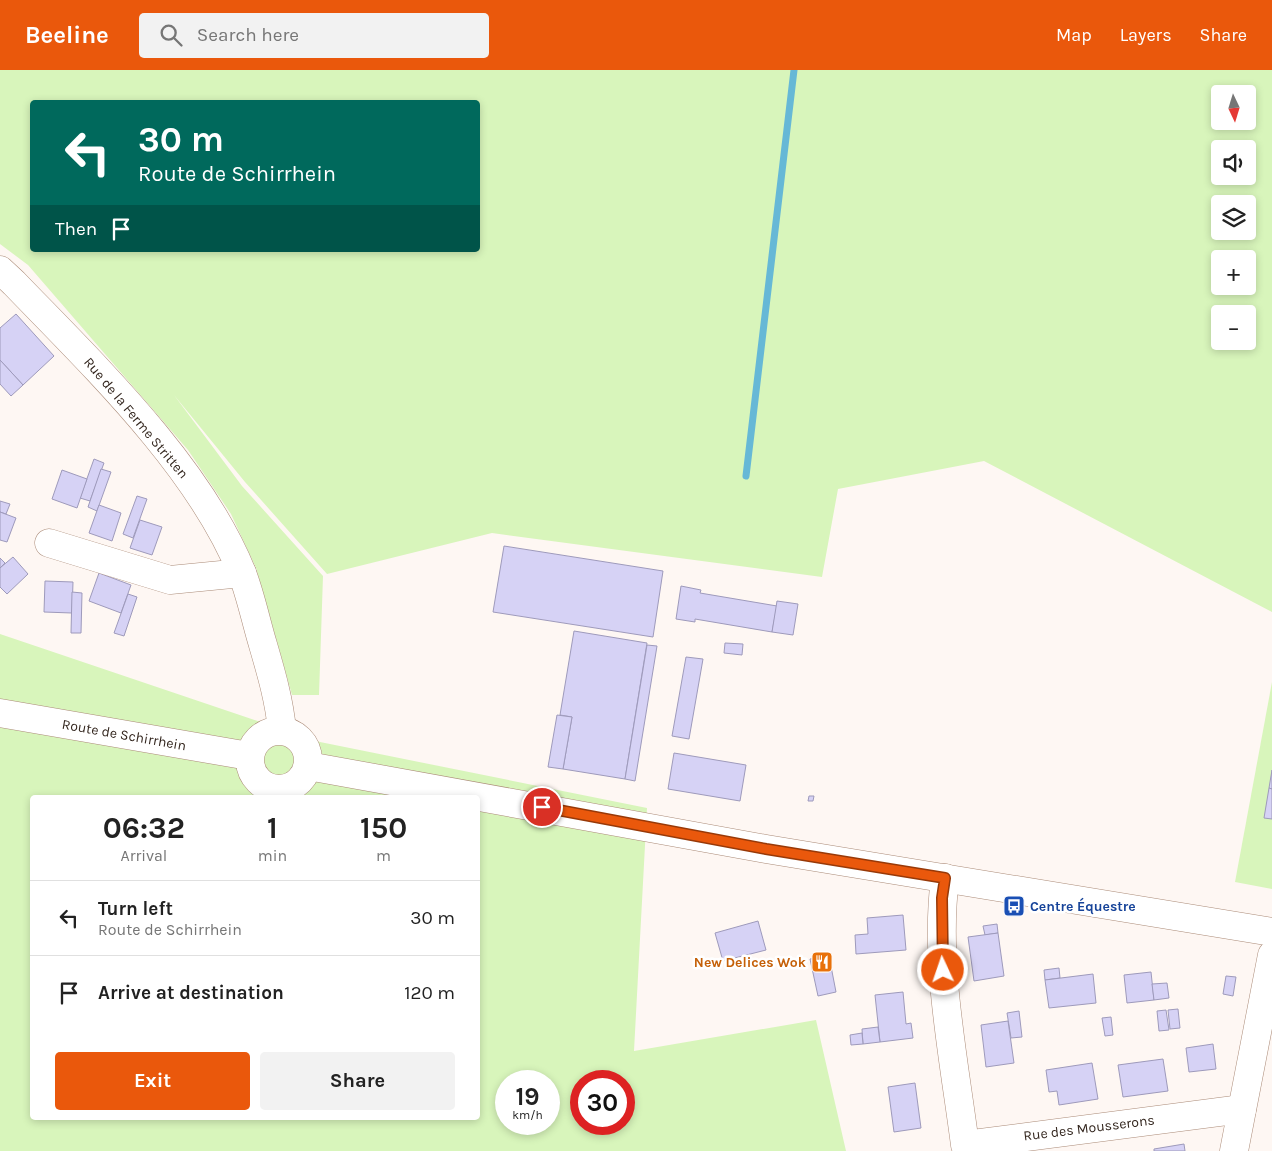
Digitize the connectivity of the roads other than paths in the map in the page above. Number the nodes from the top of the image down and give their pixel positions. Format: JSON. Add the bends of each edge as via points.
{"nodes":[{"id":1,"x":0,"y":270,"type":"edge"},
{"id":2,"x":49,"y":543,"type":"dead end"},
{"id":3,"x":242,"y":573,"type":"junction"},
{"id":4,"x":0,"y":713,"type":"edge"},
{"id":5,"x":282,"y":730,"type":"junction"},
{"id":6,"x":248,"y":756,"type":"junction"},
{"id":7,"x":308,"y":766,"type":"junction"},
{"id":8,"x":468,"y":795,"type":"edge"},
{"id":9,"x":480,"y":797,"type":"edge"},
{"id":10,"x":945,"y":878,"type":"junction"},
{"id":11,"x":1272,"y":932,"type":"edge"},
{"id":12,"x":1272,"y":955,"type":"edge"},
{"id":13,"x":1242,"y":1109,"type":"junction"},
{"id":14,"x":1234,"y":1151,"type":"edge"}],
"edges":[{"from":1,"to":3,"type":"street","name":"Rue de la Ferme Stritten","via":[[109,384],[178,463],[213,518]]},
{"from":2,"to":3,"type":"street","via":[[170,580]]},
{"from":3,"to":5,"type":"street","name":"Rue de la Ferme Stritten","via":[[280,702]]},
{"from":4,"to":6,"type":"street","name":"Route de Schirrhein"},
{"from":5,"to":6,"type":"street","via":[[267,732],[256,740]]},
{"from":5,"to":7,"type":"street","via":[[299,738],[307,750]]},
{"from":6,"to":7,"type":"street","via":[[252,774],[262,785],[275,790],[291,788],[304,777]]},
{"from":7,"to":8,"type":"street"},
{"from":9,"to":10,"type":"street"},
{"from":10,"to":11,"type":"street"},
{"from":10,"to":13,"type":"street","name":"Rue des Mousserons","via":[[942,960],[965,1145]]},
{"from":12,"to":13,"type":"street"},
{"from":13,"to":14,"type":"street"}]}
